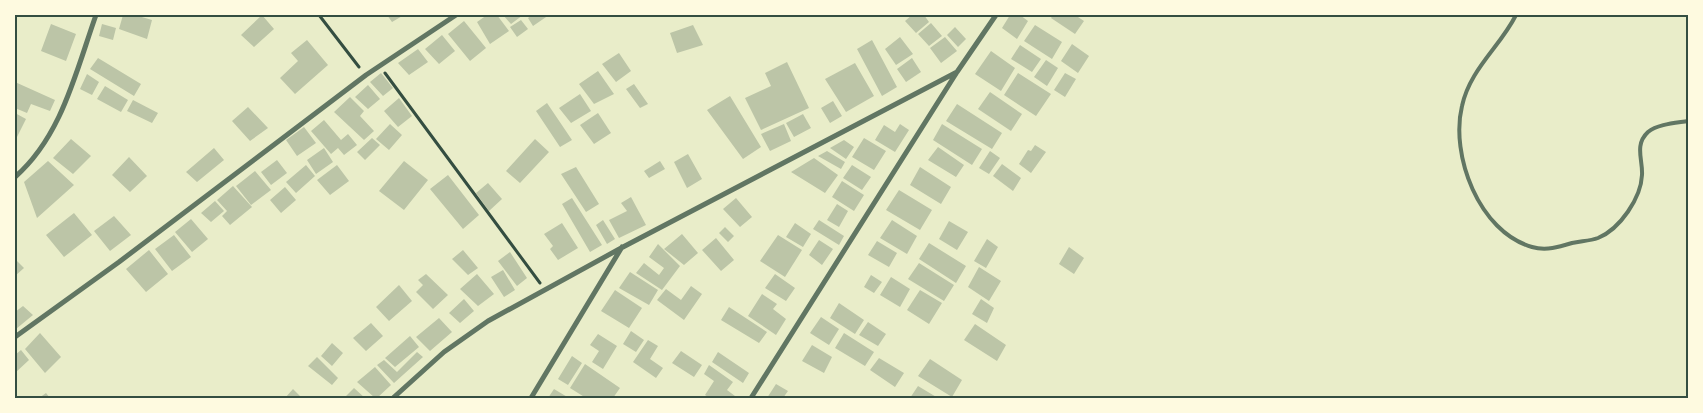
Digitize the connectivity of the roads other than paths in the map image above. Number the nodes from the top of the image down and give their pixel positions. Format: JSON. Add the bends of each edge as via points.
{"nodes":[{"id":1,"x":96,"y":15,"type":"edge"},
{"id":2,"x":456,"y":15,"type":"edge"},
{"id":3,"x":996,"y":15,"type":"edge"},
{"id":4,"x":1516,"y":15,"type":"edge"},
{"id":5,"x":957,"y":72,"type":"junction"},
{"id":6,"x":1688,"y":121,"type":"edge"},
{"id":7,"x":15,"y":177,"type":"edge"},
{"id":8,"x":622,"y":247,"type":"junction"},
{"id":9,"x":15,"y":337,"type":"edge"},
{"id":10,"x":393,"y":398,"type":"edge"},
{"id":11,"x":531,"y":398,"type":"edge"},
{"id":12,"x":752,"y":398,"type":"edge"}],
"edges":[{"from":1,"to":7,"type":"street","via":[[57,121],[34,156]]},
{"from":2,"to":9,"type":"street","via":[[366,75]]},
{"from":3,"to":5,"type":"street"},
{"from":4,"to":6,"type":"lane","via":[[1467,88],[1461,108],[1460,139],[1462,159],[1475,196],[1495,224],[1522,244],[1532,248],[1559,247],[1599,237],[1614,229],[1635,199],[1642,177],[1639,152],[1642,141],[1649,132],[1661,126]]},
{"from":5,"to":8,"type":"street"},
{"from":5,"to":12,"type":"street"},
{"from":8,"to":10,"type":"street","via":[[474,330]]},
{"from":8,"to":11,"type":"street"}]}
